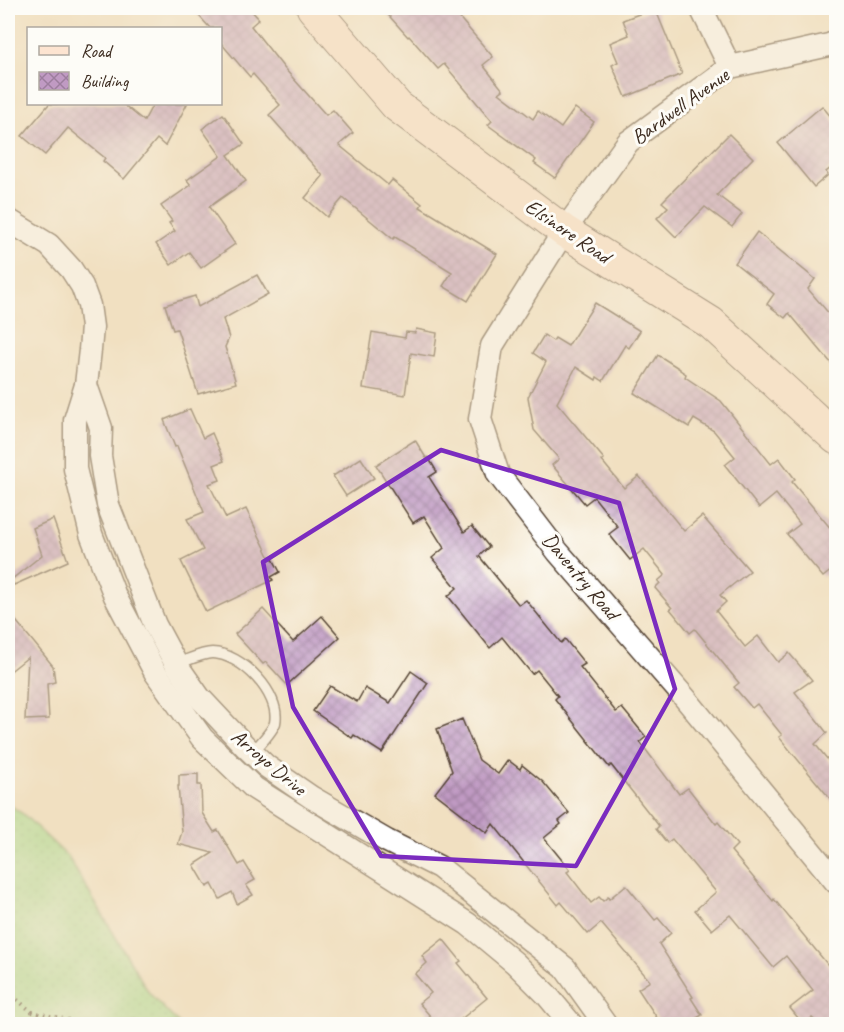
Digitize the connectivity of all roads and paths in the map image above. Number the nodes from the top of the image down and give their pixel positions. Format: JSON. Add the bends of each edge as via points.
{"nodes":[{"id":1,"x":313,"y":8,"type":"edge"},
{"id":2,"x":701,"y":8,"type":"edge"},
{"id":3,"x":837,"y":42,"type":"edge"},
{"id":4,"x":730,"y":67,"type":"junction"},
{"id":5,"x":8,"y":220,"type":"edge"},
{"id":6,"x":564,"y":231,"type":"junction"},
{"id":7,"x":86,"y":385,"type":"junction"},
{"id":8,"x":837,"y":438,"type":"edge"},
{"id":9,"x":108,"y":505,"type":"junction"},
{"id":10,"x":86,"y":512,"type":"junction"},
{"id":11,"x":176,"y":664,"type":"junction"},
{"id":12,"x":252,"y":753,"type":"junction"},
{"id":13,"x":837,"y":882,"type":"edge"},
{"id":14,"x":8,"y":992,"type":"edge"},
{"id":15,"x":32,"y":1012,"type":"junction"},
{"id":16,"x":37,"y":1024,"type":"edge"},
{"id":17,"x":81,"y":1024,"type":"edge"},
{"id":18,"x":571,"y":1024,"type":"edge"},
{"id":19,"x":605,"y":1024,"type":"edge"}],
"edges":[{"from":1,"to":6,"type":"street","name":"Elsinore Road","via":[[397,106]]},
{"from":2,"to":4,"type":"street"},
{"from":3,"to":4,"type":"street","name":"Bardwell Avenue"},
{"from":4,"to":6,"type":"street","name":"Bardwell Avenue","via":[[628,142]]},
{"from":5,"to":7,"type":"street","name":"Arroyo Drive","via":[[49,245],[82,286],[92,327]]},
{"from":6,"to":8,"type":"street","name":"Elsinore Road","via":[[711,323]]},
{"from":6,"to":13,"type":"street","name":"Daventry Road","via":[[492,346],[480,419],[498,474],[558,552]]},
{"from":7,"to":9,"type":"street","name":"Arroyo Drive","via":[[101,428],[100,456]]},
{"from":7,"to":10,"type":"street","name":"Arroyo Drive","via":[[75,420],[75,469]]},
{"from":9,"to":10,"type":"lane"},
{"from":9,"to":11,"type":"street","name":"Arroyo Drive","via":[[154,625]]},
{"from":10,"to":18,"type":"street","name":"Arroyo Drive","via":[[115,596],[155,672],[202,738],[254,788],[468,924],[515,963]]},
{"from":11,"to":12,"type":"street","name":"Arroyo Drive","via":[[199,697]]},
{"from":11,"to":12,"type":"lane","via":[[210,652],[228,655],[262,682],[276,711],[274,726]]},
{"from":12,"to":19,"type":"street","name":"Arroyo Drive","via":[[311,797],[439,867],[565,968]]},
{"from":14,"to":15,"type":"path"},
{"from":15,"to":16,"type":"path"},
{"from":15,"to":17,"type":"path"}]}
